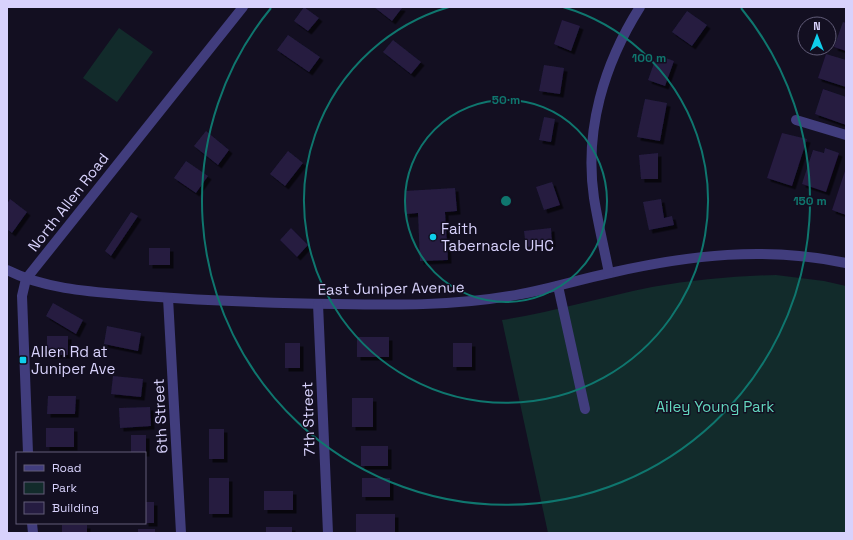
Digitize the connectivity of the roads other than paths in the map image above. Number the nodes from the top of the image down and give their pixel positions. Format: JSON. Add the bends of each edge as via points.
{"nodes":[{"id":1,"x":243,"y":7,"type":"edge"},
{"id":2,"x":640,"y":7,"type":"edge"},
{"id":3,"x":796,"y":120,"type":"dead end"},
{"id":4,"x":846,"y":136,"type":"edge"},
{"id":5,"x":846,"y":263,"type":"edge"},
{"id":6,"x":7,"y":270,"type":"edge"},
{"id":7,"x":609,"y":273,"type":"junction"},
{"id":8,"x":26,"y":279,"type":"junction"},
{"id":9,"x":558,"y":286,"type":"junction"},
{"id":10,"x":168,"y":298,"type":"junction"},
{"id":11,"x":318,"y":304,"type":"junction"},
{"id":12,"x":585,"y":409,"type":"dead end"},
{"id":13,"x":28,"y":452,"type":"edge"},
{"id":14,"x":181,"y":533,"type":"edge"},
{"id":15,"x":328,"y":533,"type":"edge"}],
"edges":[{"from":1,"to":8,"type":"street","name":"North Allen Road"},
{"from":2,"to":7,"type":"street","via":[[622,34],[612,58],[597,112],[592,142],[594,198]]},
{"from":3,"to":4,"type":"street"},
{"from":5,"to":7,"type":"street","name":"East Juniper Avenue","via":[[803,255],[746,253],[681,259]]},
{"from":6,"to":8,"type":"street","name":"East Juniper Avenue"},
{"from":7,"to":9,"type":"street","name":"East Juniper Avenue"},
{"from":8,"to":10,"type":"street","name":"East Juniper Avenue","via":[[65,289]]},
{"from":8,"to":13,"type":"street","name":"North Allen Road","via":[[22,296]]},
{"from":9,"to":11,"type":"street","name":"East Juniper Avenue","via":[[462,303]]},
{"from":9,"to":12,"type":"street"},
{"from":10,"to":11,"type":"street","name":"East Juniper Avenue"},
{"from":10,"to":14,"type":"street","name":"6th Street"},
{"from":11,"to":15,"type":"street","name":"7th Street"}]}
